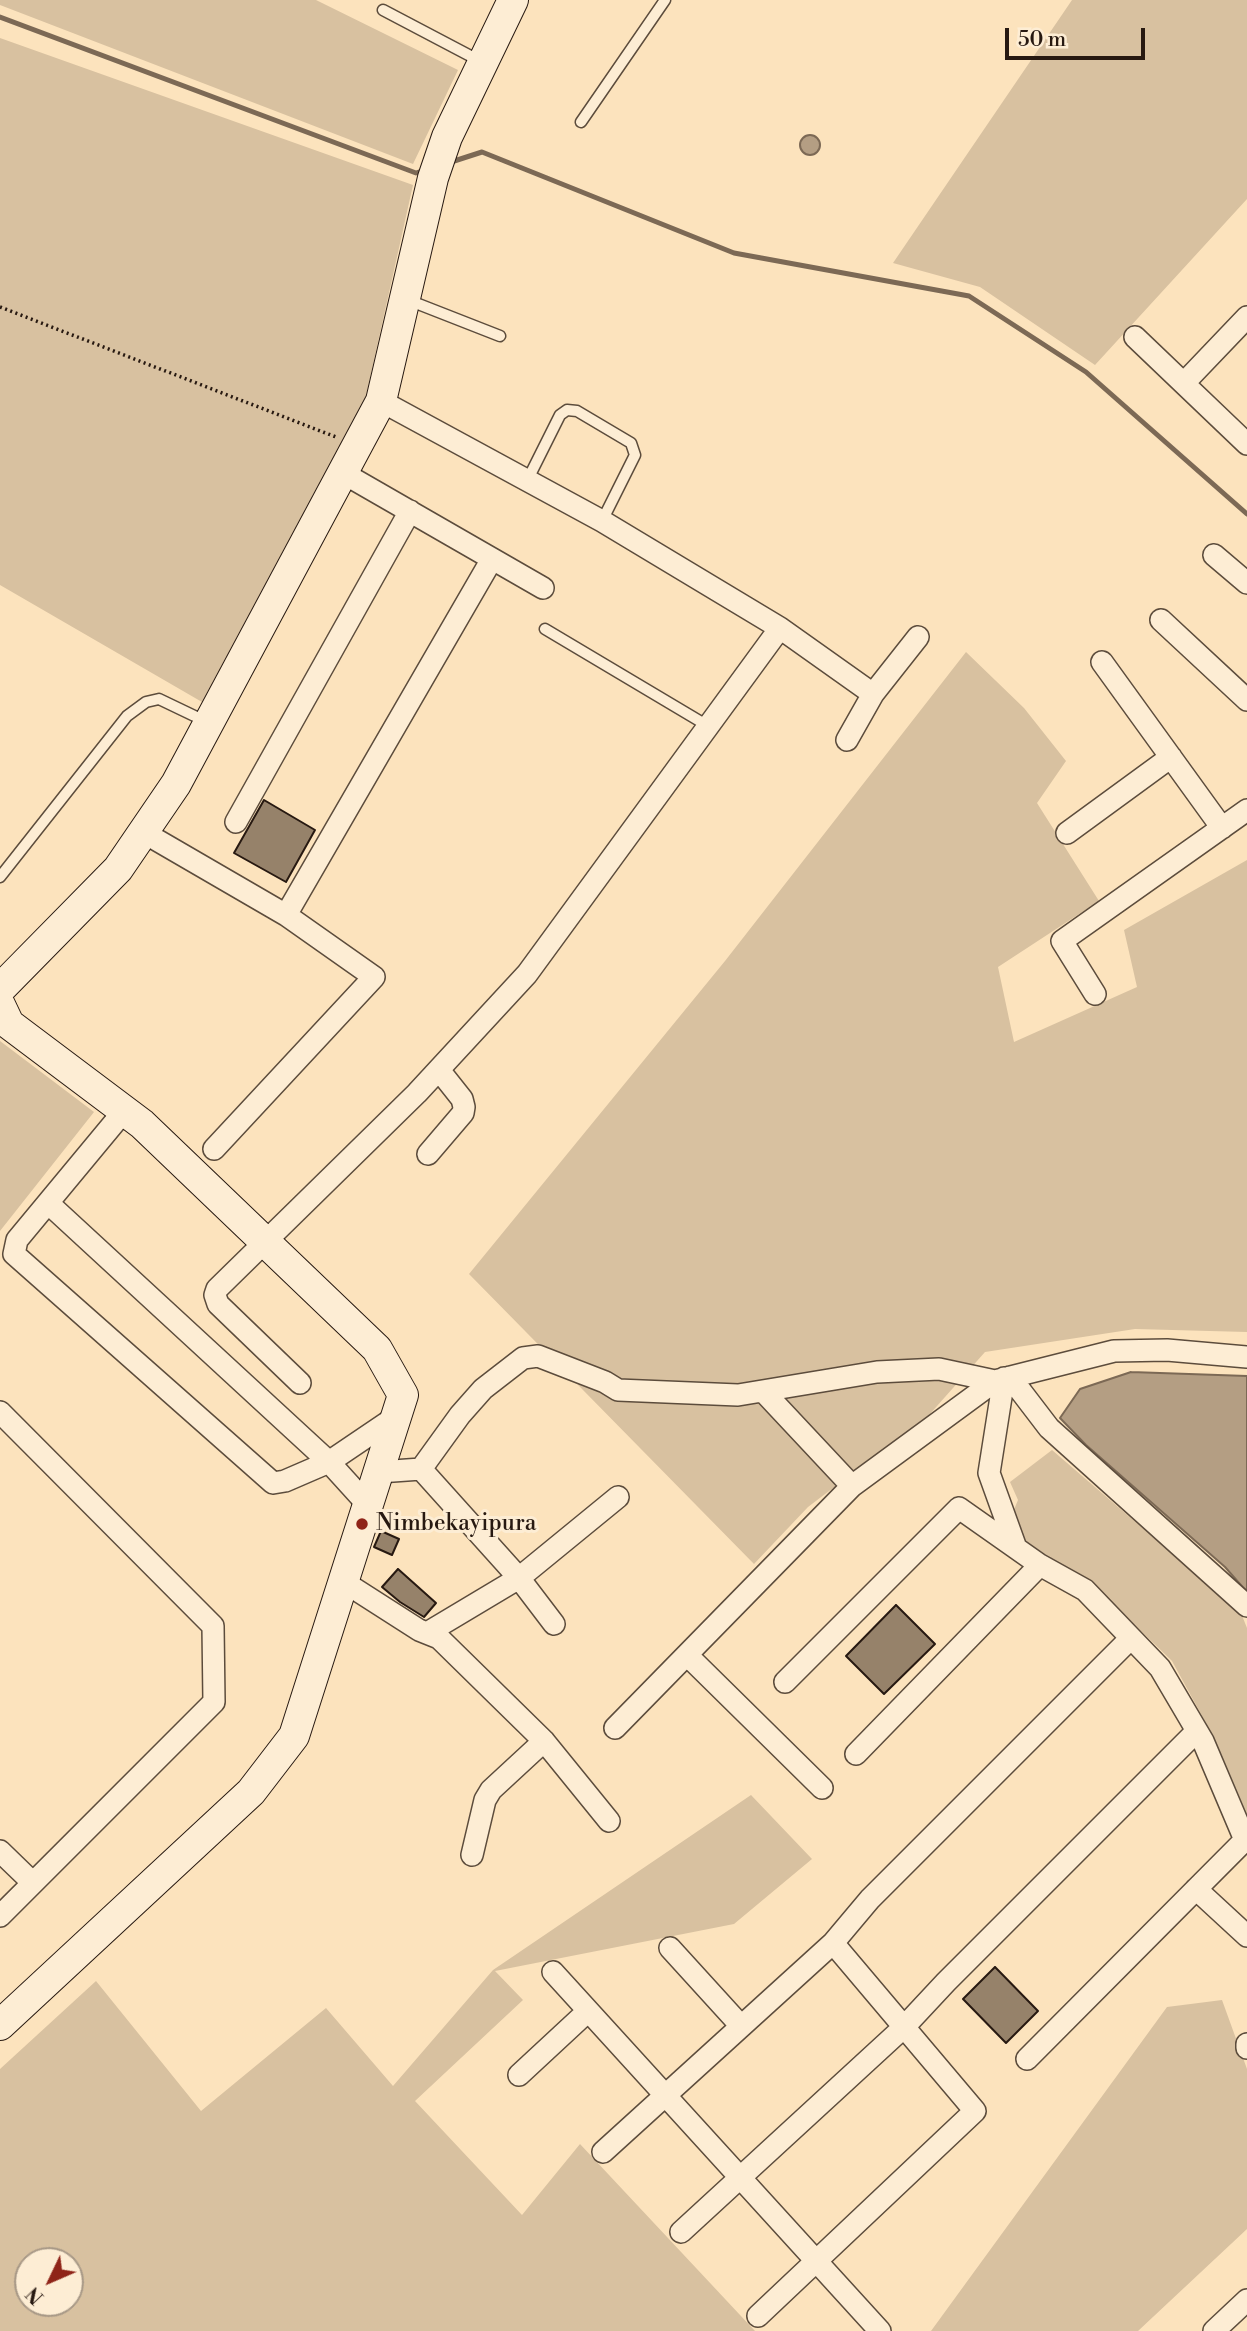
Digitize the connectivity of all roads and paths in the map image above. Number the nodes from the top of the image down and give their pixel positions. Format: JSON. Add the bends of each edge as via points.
{"nodes":[{"id":1,"x":513,"y":0,"type":"edge"},
{"id":2,"x":665,"y":0,"type":"edge"},
{"id":3,"x":383,"y":10,"type":"dead end"},
{"id":4,"x":483,"y":62,"type":"junction"},
{"id":5,"x":581,"y":122,"type":"dead end"},
{"id":6,"x":404,"y":299,"type":"junction"},
{"id":7,"x":0,"y":307,"type":"edge"},
{"id":8,"x":1247,"y":317,"type":"edge"},
{"id":9,"x":500,"y":336,"type":"dead end"},
{"id":10,"x":1135,"y":337,"type":"dead end"},
{"id":11,"x":1184,"y":383,"type":"junction"},
{"id":12,"x":381,"y":401,"type":"junction"},
{"id":13,"x":1247,"y":444,"type":"edge"},
{"id":14,"x":357,"y":446,"type":"junction"},
{"id":15,"x":343,"y":473,"type":"junction"},
{"id":16,"x":527,"y":481,"type":"junction"},
{"id":17,"x":410,"y":512,"type":"junction"},
{"id":18,"x":602,"y":521,"type":"junction"},
{"id":19,"x":1214,"y":555,"type":"dead end"},
{"id":20,"x":492,"y":559,"type":"junction"},
{"id":21,"x":1247,"y":583,"type":"edge"},
{"id":22,"x":543,"y":588,"type":"dead end"},
{"id":23,"x":1161,"y":620,"type":"dead end"},
{"id":24,"x":780,"y":628,"type":"junction"},
{"id":25,"x":545,"y":629,"type":"dead end"},
{"id":26,"x":918,"y":637,"type":"dead end"},
{"id":27,"x":1102,"y":662,"type":"dead end"},
{"id":28,"x":873,"y":694,"type":"junction"},
{"id":29,"x":1247,"y":700,"type":"edge"},
{"id":30,"x":209,"y":723,"type":"junction"},
{"id":31,"x":708,"y":726,"type":"junction"},
{"id":32,"x":847,"y":740,"type":"dead end"},
{"id":33,"x":1171,"y":757,"type":"junction"},
{"id":34,"x":1247,"y":810,"type":"edge"},
{"id":35,"x":236,"y":822,"type":"dead end"},
{"id":36,"x":1222,"y":828,"type":"junction"},
{"id":37,"x":143,"y":832,"type":"junction"},
{"id":38,"x":1067,"y":833,"type":"dead end"},
{"id":39,"x":0,"y":877,"type":"edge"},
{"id":40,"x":286,"y":915,"type":"junction"},
{"id":41,"x":0,"y":989,"type":"edge"},
{"id":42,"x":1095,"y":994,"type":"dead end"},
{"id":43,"x":0,"y":1005,"type":"edge"},
{"id":44,"x":439,"y":1070,"type":"junction"},
{"id":45,"x":124,"y":1111,"type":"junction"},
{"id":46,"x":215,"y":1149,"type":"dead end"},
{"id":47,"x":428,"y":1154,"type":"dead end"},
{"id":48,"x":48,"y":1203,"type":"junction"},
{"id":49,"x":264,"y":1241,"type":"junction"},
{"id":50,"x":1247,"y":1357,"type":"edge"},
{"id":51,"x":1003,"y":1378,"type":"junction"},
{"id":52,"x":300,"y":1383,"type":"dead end"},
{"id":53,"x":763,"y":1391,"type":"junction"},
{"id":54,"x":0,"y":1412,"type":"edge"},
{"id":55,"x":397,"y":1416,"type":"junction"},
{"id":56,"x":329,"y":1462,"type":"junction"},
{"id":57,"x":421,"y":1469,"type":"junction"},
{"id":58,"x":379,"y":1472,"type":"junction"},
{"id":59,"x":852,"y":1486,"type":"junction"},
{"id":60,"x":618,"y":1497,"type":"dead end"},
{"id":61,"x":368,"y":1505,"type":"junction"},
{"id":62,"x":1016,"y":1548,"type":"junction"},
{"id":63,"x":1040,"y":1565,"type":"junction"},
{"id":64,"x":519,"y":1578,"type":"junction"},
{"id":65,"x":344,"y":1582,"type":"junction"},
{"id":66,"x":1247,"y":1606,"type":"edge"},
{"id":67,"x":554,"y":1624,"type":"dead end"},
{"id":68,"x":427,"y":1633,"type":"junction"},
{"id":69,"x":1131,"y":1638,"type":"junction"},
{"id":70,"x":687,"y":1655,"type":"junction"},
{"id":71,"x":785,"y":1682,"type":"dead end"},
{"id":72,"x":615,"y":1728,"type":"dead end"},
{"id":73,"x":1197,"y":1731,"type":"junction"},
{"id":74,"x":544,"y":1741,"type":"junction"},
{"id":75,"x":856,"y":1754,"type":"dead end"},
{"id":76,"x":821,"y":1788,"type":"dead end"},
{"id":77,"x":608,"y":1821,"type":"dead end"},
{"id":78,"x":0,"y":1851,"type":"edge"},
{"id":79,"x":472,"y":1855,"type":"dead end"},
{"id":80,"x":33,"y":1883,"type":"junction"},
{"id":81,"x":1196,"y":1889,"type":"junction"},
{"id":82,"x":0,"y":1916,"type":"edge"},
{"id":83,"x":1247,"y":1936,"type":"edge"},
{"id":84,"x":833,"y":1943,"type":"junction"},
{"id":85,"x":670,"y":1948,"type":"dead end"},
{"id":86,"x":553,"y":1972,"type":"dead end"},
{"id":87,"x":588,"y":2011,"type":"junction"},
{"id":88,"x":0,"y":2025,"type":"edge"},
{"id":89,"x":741,"y":2026,"type":"junction"},
{"id":90,"x":904,"y":2027,"type":"junction"},
{"id":91,"x":1027,"y":2059,"type":"dead end"},
{"id":92,"x":519,"y":2075,"type":"dead end"},
{"id":93,"x":665,"y":2095,"type":"junction"},
{"id":94,"x":603,"y":2152,"type":"dead end"},
{"id":95,"x":740,"y":2177,"type":"junction"},
{"id":96,"x":681,"y":2232,"type":"dead end"},
{"id":97,"x":816,"y":2260,"type":"junction"},
{"id":98,"x":1247,"y":2300,"type":"edge"},
{"id":99,"x":758,"y":2316,"type":"dead end"},
{"id":100,"x":880,"y":2331,"type":"edge"},
{"id":101,"x":1214,"y":2331,"type":"edge"}],
"edges":[{"from":1,"to":4,"type":"main road"},
{"from":2,"to":5,"type":"lane"},
{"from":3,"to":4,"type":"lane"},
{"from":4,"to":6,"type":"main road","via":[[433,178]]},
{"from":6,"to":9,"type":"lane"},
{"from":6,"to":12,"type":"main road"},
{"from":7,"to":14,"type":"path"},
{"from":8,"to":11,"type":"street"},
{"from":10,"to":11,"type":"street"},
{"from":11,"to":13,"type":"street"},
{"from":12,"to":14,"type":"main road"},
{"from":12,"to":16,"type":"street"},
{"from":14,"to":15,"type":"main road"},
{"from":15,"to":17,"type":"street"},
{"from":15,"to":30,"type":"main road"},
{"from":16,"to":18,"type":"street"},
{"from":16,"to":18,"type":"lane","via":[[560,415],[577,411],[631,443],[635,455]]},
{"from":17,"to":20,"type":"street"},
{"from":17,"to":35,"type":"street"},
{"from":18,"to":24,"type":"street"},
{"from":19,"to":21,"type":"street"},
{"from":20,"to":22,"type":"street"},
{"from":20,"to":40,"type":"street"},
{"from":23,"to":29,"type":"street"},
{"from":24,"to":28,"type":"street"},
{"from":24,"to":31,"type":"street"},
{"from":25,"to":31,"type":"lane"},
{"from":26,"to":28,"type":"street"},
{"from":27,"to":33,"type":"street"},
{"from":28,"to":32,"type":"street"},
{"from":30,"to":37,"type":"main road"},
{"from":30,"to":39,"type":"lane","via":[[159,699],[127,716]]},
{"from":31,"to":44,"type":"street","via":[[527,974]]},
{"from":33,"to":36,"type":"street"},
{"from":33,"to":38,"type":"street"},
{"from":34,"to":36,"type":"street"},
{"from":36,"to":42,"type":"street","via":[[1062,941]]},
{"from":37,"to":40,"type":"street"},
{"from":37,"to":41,"type":"main road","via":[[118,869]]},
{"from":40,"to":46,"type":"street","via":[[374,976]]},
{"from":43,"to":45,"type":"main road","via":[[9,1024]]},
{"from":44,"to":47,"type":"street","via":[[464,1107]]},
{"from":44,"to":49,"type":"street"},
{"from":45,"to":48,"type":"street"},
{"from":45,"to":49,"type":"main road"},
{"from":48,"to":56,"type":"street"},
{"from":48,"to":56,"type":"street","via":[[18,1240],[14,1254],[273,1483]]},
{"from":49,"to":52,"type":"street","via":[[215,1295],[218,1304]]},
{"from":49,"to":55,"type":"main road","via":[[377,1349],[403,1395]]},
{"from":50,"to":51,"type":"street","via":[[1114,1351]]},
{"from":51,"to":53,"type":"street","via":[[939,1369],[877,1372]]},
{"from":51,"to":59,"type":"street"},
{"from":51,"to":62,"type":"street","via":[[989,1473]]},
{"from":51,"to":66,"type":"street","via":[[1049,1428]]},
{"from":53,"to":57,"type":"street","via":[[738,1395],[618,1390],[538,1356],[523,1358],[483,1389]]},
{"from":53,"to":59,"type":"street"},
{"from":54,"to":80,"type":"street","via":[[213,1626],[215,1702]]},
{"from":55,"to":56,"type":"street"},
{"from":55,"to":58,"type":"main road"},
{"from":56,"to":61,"type":"street"},
{"from":57,"to":58,"type":"street"},
{"from":57,"to":64,"type":"street"},
{"from":58,"to":61,"type":"main road"},
{"from":59,"to":70,"type":"street"},
{"from":60,"to":64,"type":"street"},
{"from":61,"to":65,"type":"main road"},
{"from":62,"to":63,"type":"street"},
{"from":62,"to":71,"type":"street","via":[[960,1508]]},
{"from":63,"to":69,"type":"street","via":[[1085,1590]]},
{"from":63,"to":75,"type":"street"},
{"from":64,"to":67,"type":"street"},
{"from":64,"to":68,"type":"street"},
{"from":65,"to":68,"type":"street"},
{"from":65,"to":88,"type":"main road","via":[[294,1736],[251,1792]]},
{"from":68,"to":74,"type":"street","via":[[439,1638]]},
{"from":69,"to":73,"type":"street","via":[[1160,1668]]},
{"from":69,"to":84,"type":"street","via":[[870,1899]]},
{"from":70,"to":72,"type":"street"},
{"from":70,"to":76,"type":"street"},
{"from":73,"to":81,"type":"street","via":[[1245,1840]]},
{"from":73,"to":90,"type":"street"},
{"from":74,"to":77,"type":"street"},
{"from":74,"to":79,"type":"street","via":[[491,1790]]},
{"from":78,"to":80,"type":"street"},
{"from":80,"to":82,"type":"street"},
{"from":81,"to":83,"type":"street"},
{"from":81,"to":91,"type":"street"},
{"from":84,"to":89,"type":"street"},
{"from":84,"to":90,"type":"street"},
{"from":85,"to":89,"type":"street"},
{"from":86,"to":87,"type":"street"},
{"from":87,"to":92,"type":"street"},
{"from":87,"to":93,"type":"street"},
{"from":89,"to":93,"type":"street"},
{"from":90,"to":95,"type":"street"},
{"from":90,"to":97,"type":"street","via":[[975,2111]]},
{"from":93,"to":94,"type":"street"},
{"from":93,"to":95,"type":"street"},
{"from":95,"to":96,"type":"street"},
{"from":95,"to":97,"type":"street"},
{"from":97,"to":99,"type":"street"},
{"from":97,"to":100,"type":"street"},
{"from":98,"to":101,"type":"street"}]}
